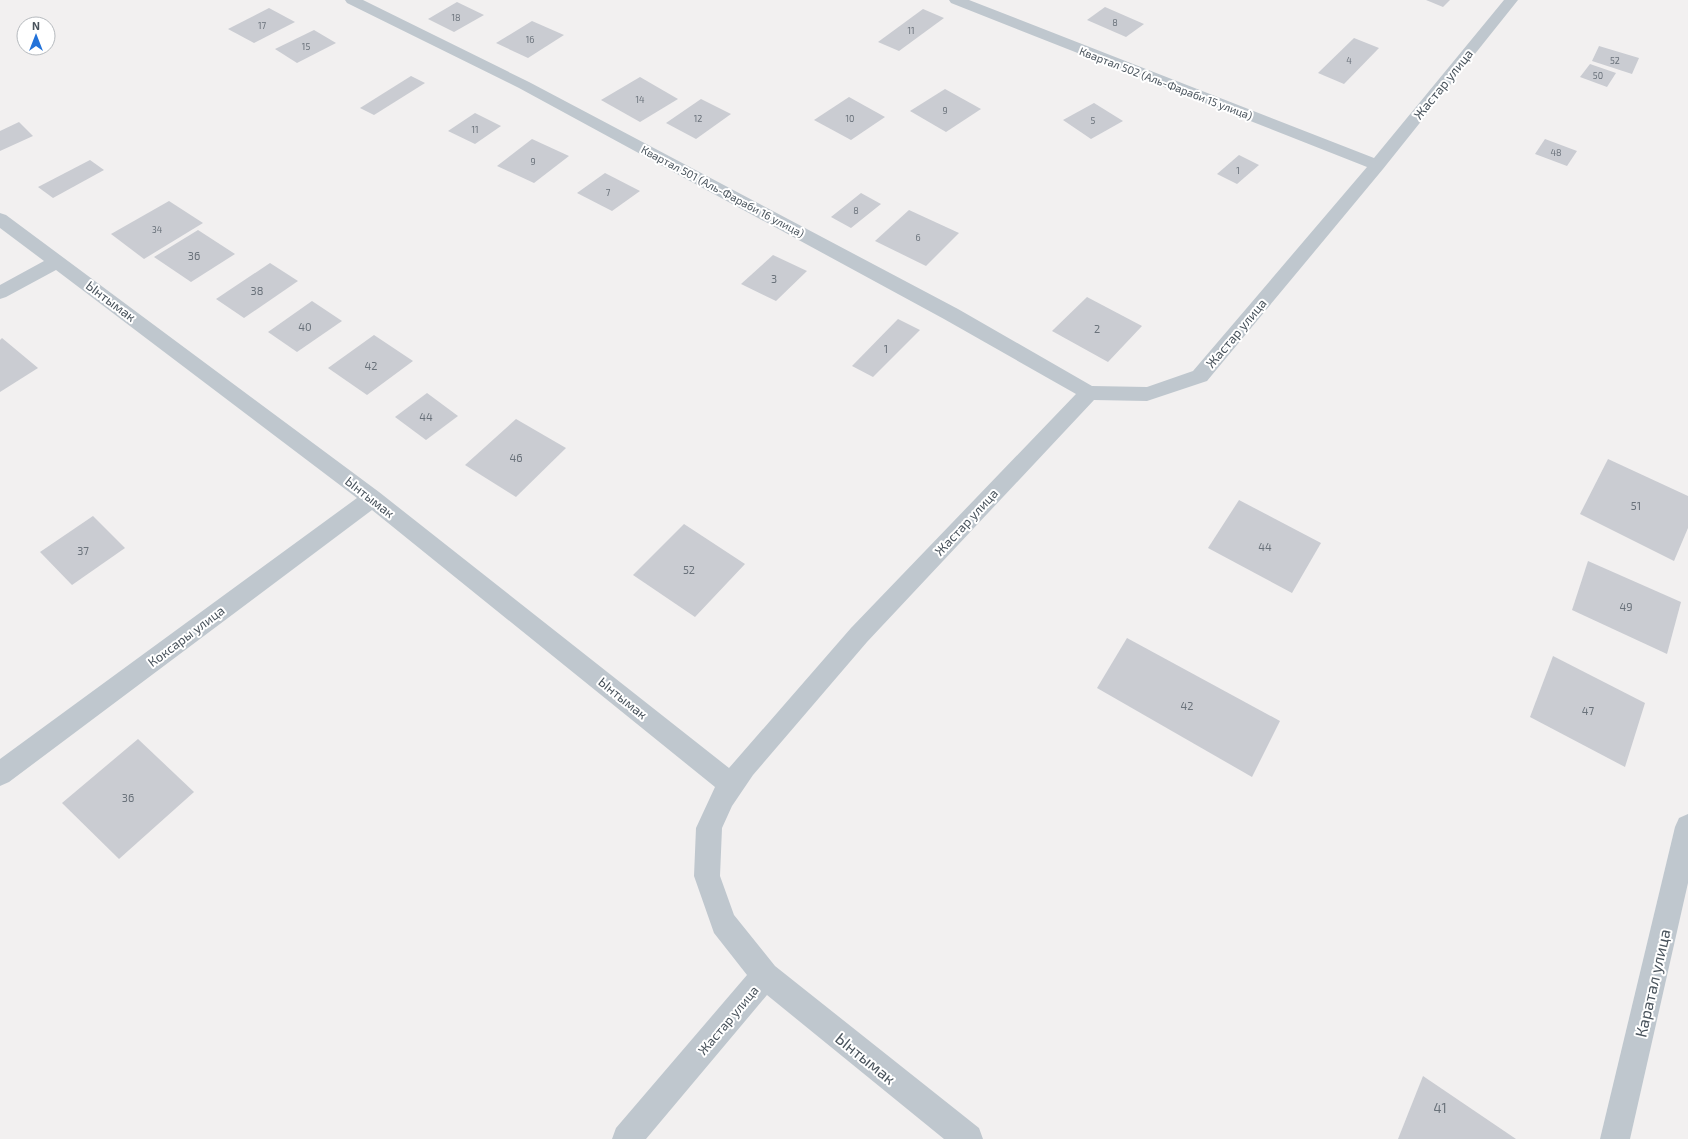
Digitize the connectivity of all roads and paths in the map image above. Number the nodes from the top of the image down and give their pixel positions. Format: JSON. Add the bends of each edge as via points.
{"nodes":[{"id":1,"x":352,"y":0,"type":"edge"},
{"id":2,"x":956,"y":0,"type":"edge"},
{"id":3,"x":1511,"y":0,"type":"edge"},
{"id":4,"x":1377,"y":165,"type":"junction"},
{"id":5,"x":0,"y":219,"type":"edge"},
{"id":6,"x":58,"y":261,"type":"junction"},
{"id":7,"x":0,"y":293,"type":"edge"},
{"id":8,"x":1089,"y":393,"type":"junction"},
{"id":9,"x":372,"y":498,"type":"junction"},
{"id":10,"x":0,"y":774,"type":"edge"},
{"id":11,"x":731,"y":785,"type":"junction"},
{"id":12,"x":1688,"y":827,"type":"edge"},
{"id":13,"x":765,"y":976,"type":"junction"},
{"id":14,"x":627,"y":1139,"type":"edge"},
{"id":15,"x":968,"y":1139,"type":"edge"},
{"id":16,"x":1615,"y":1139,"type":"edge"}],
"edges":[{"from":1,"to":8,"type":"street","name":"Квартал 501 (Аль-Фараби 16 улица)","via":[[531,89],[952,314]]},
{"from":2,"to":4,"type":"street","name":"Квартал 502 (Аль-Фараби 15 улица)"},
{"from":3,"to":4,"type":"street","name":"Жастар улица"},
{"from":4,"to":8,"type":"street","name":"Жастар улица","via":[[1200,376],[1147,394]]},
{"from":5,"to":6,"type":"street","name":"Ынтымак"},
{"from":6,"to":7,"type":"street"},
{"from":6,"to":9,"type":"street","name":"Ынтымак"},
{"from":8,"to":11,"type":"street","name":"Жастар улица","via":[[859,635]]},
{"from":9,"to":10,"type":"street","name":"Коксары улица"},
{"from":9,"to":11,"type":"street","name":"Ынтымак"},
{"from":11,"to":13,"type":"street","name":"Жастар улица","via":[[709,828],[707,876],[724,923]]},
{"from":12,"to":16,"type":"street","name":"Каратал улица"},
{"from":13,"to":14,"type":"street","name":"Жастар улица"},
{"from":13,"to":15,"type":"street","name":"Ынтымак"}]}
